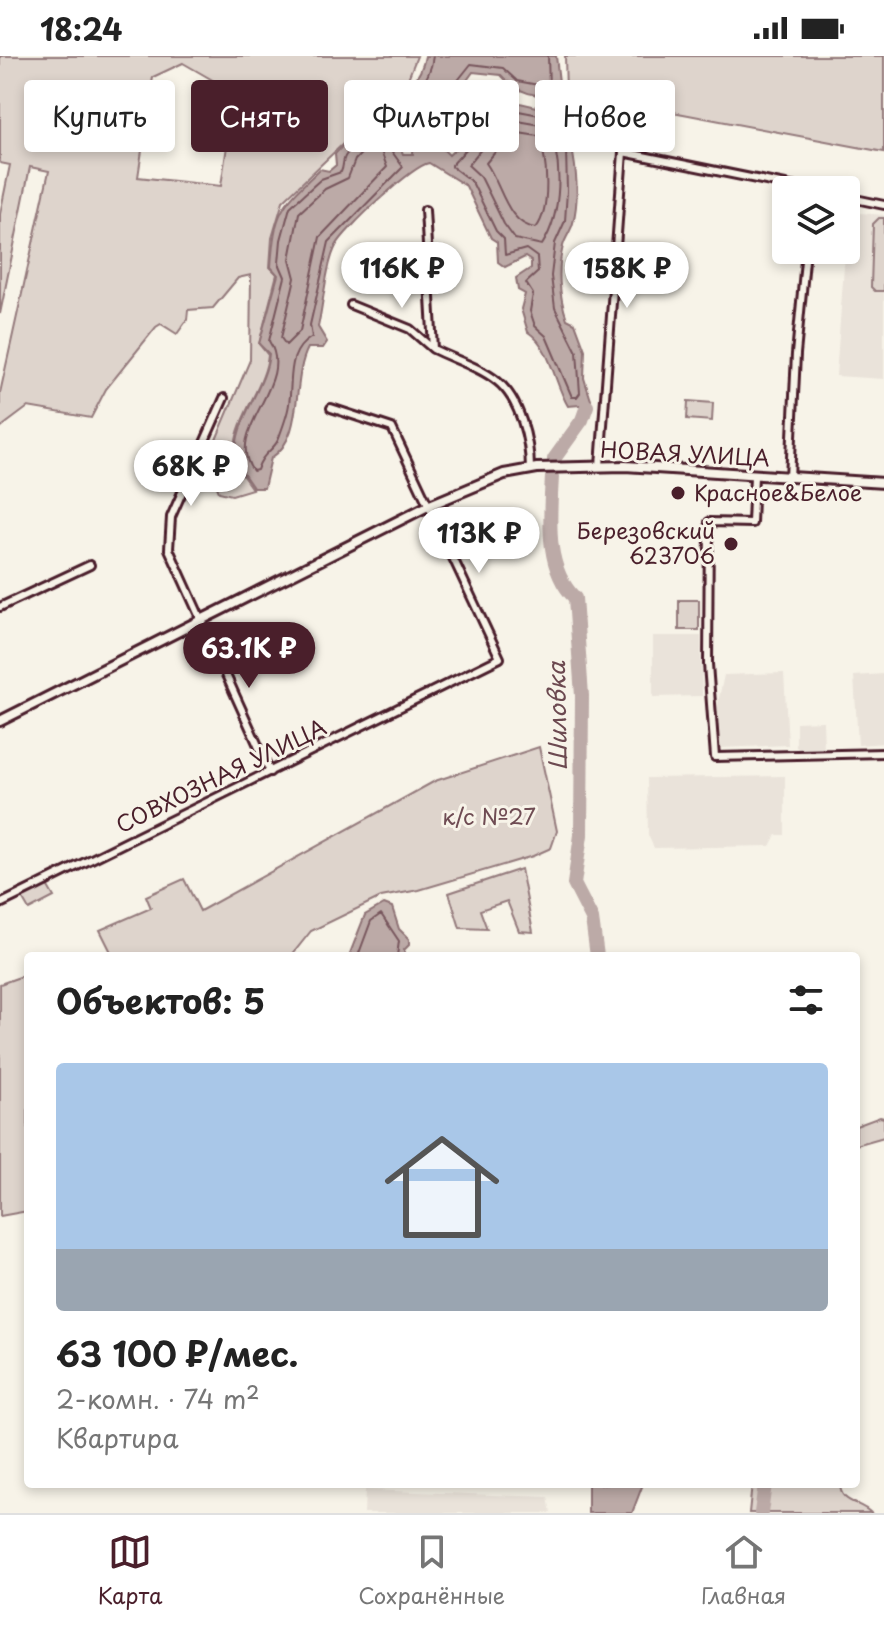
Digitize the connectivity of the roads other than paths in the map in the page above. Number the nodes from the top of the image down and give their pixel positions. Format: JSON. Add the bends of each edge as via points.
{"nodes":[{"id":1,"x":772,"y":182,"type":"edge"},
{"id":2,"x":860,"y":200,"type":"edge"},
{"id":3,"x":884,"y":205,"type":"edge"},
{"id":4,"x":425,"y":210,"type":"dead end"},
{"id":5,"x":805,"y":264,"type":"edge"},
{"id":6,"x":351,"y":305,"type":"dead end"},
{"id":7,"x":433,"y":349,"type":"junction"},
{"id":8,"x":224,"y":398,"type":"dead end"},
{"id":9,"x":331,"y":408,"type":"dead end"},
{"id":10,"x":600,"y":466,"type":"junction"},
{"id":11,"x":533,"y":469,"type":"junction"},
{"id":12,"x":790,"y":474,"type":"junction"},
{"id":13,"x":754,"y":476,"type":"junction"},
{"id":14,"x":884,"y":483,"type":"edge"},
{"id":15,"x":430,"y":505,"type":"junction"},
{"id":16,"x":90,"y":565,"type":"dead end"},
{"id":17,"x":0,"y":607,"type":"edge"},
{"id":18,"x":201,"y":620,"type":"junction"},
{"id":19,"x":0,"y":721,"type":"edge"},
{"id":20,"x":884,"y":753,"type":"edge"},
{"id":21,"x":270,"y":772,"type":"junction"},
{"id":22,"x":0,"y":904,"type":"edge"}],
"edges":[{"from":1,"to":10,"type":"street","via":[[623,152]]},
{"from":2,"to":3,"type":"street"},
{"from":4,"to":7,"type":"street"},
{"from":5,"to":12,"type":"street"},
{"from":6,"to":7,"type":"street","via":[[410,329]]},
{"from":7,"to":11,"type":"street","via":[[497,381],[517,408]]},
{"from":8,"to":18,"type":"street","via":[[171,517],[169,549]]},
{"from":9,"to":15,"type":"street","via":[[392,428]]},
{"from":10,"to":11,"type":"street","name":"НОВАЯ УЛИЦА"},
{"from":10,"to":13,"type":"street","name":"НОВАЯ УЛИЦА"},
{"from":11,"to":15,"type":"street","name":"НОВАЯ УЛИЦА","via":[[480,482]]},
{"from":12,"to":13,"type":"street","name":"НОВАЯ УЛИЦА"},
{"from":12,"to":14,"type":"street","name":"НОВАЯ УЛИЦА"},
{"from":13,"to":20,"type":"street","via":[[752,523],[709,522],[708,664],[715,757]]},
{"from":15,"to":18,"type":"street","name":"НОВАЯ УЛИЦА"},
{"from":15,"to":21,"type":"street","name":"СОВХОЗНАЯ УЛИЦА","via":[[500,658]]},
{"from":16,"to":17,"type":"street"},
{"from":18,"to":19,"type":"street","name":"НОВАЯ УЛИЦА"},
{"from":18,"to":21,"type":"street"},
{"from":21,"to":22,"type":"street","name":"СОВХОЗНАЯ УЛИЦА"}]}
